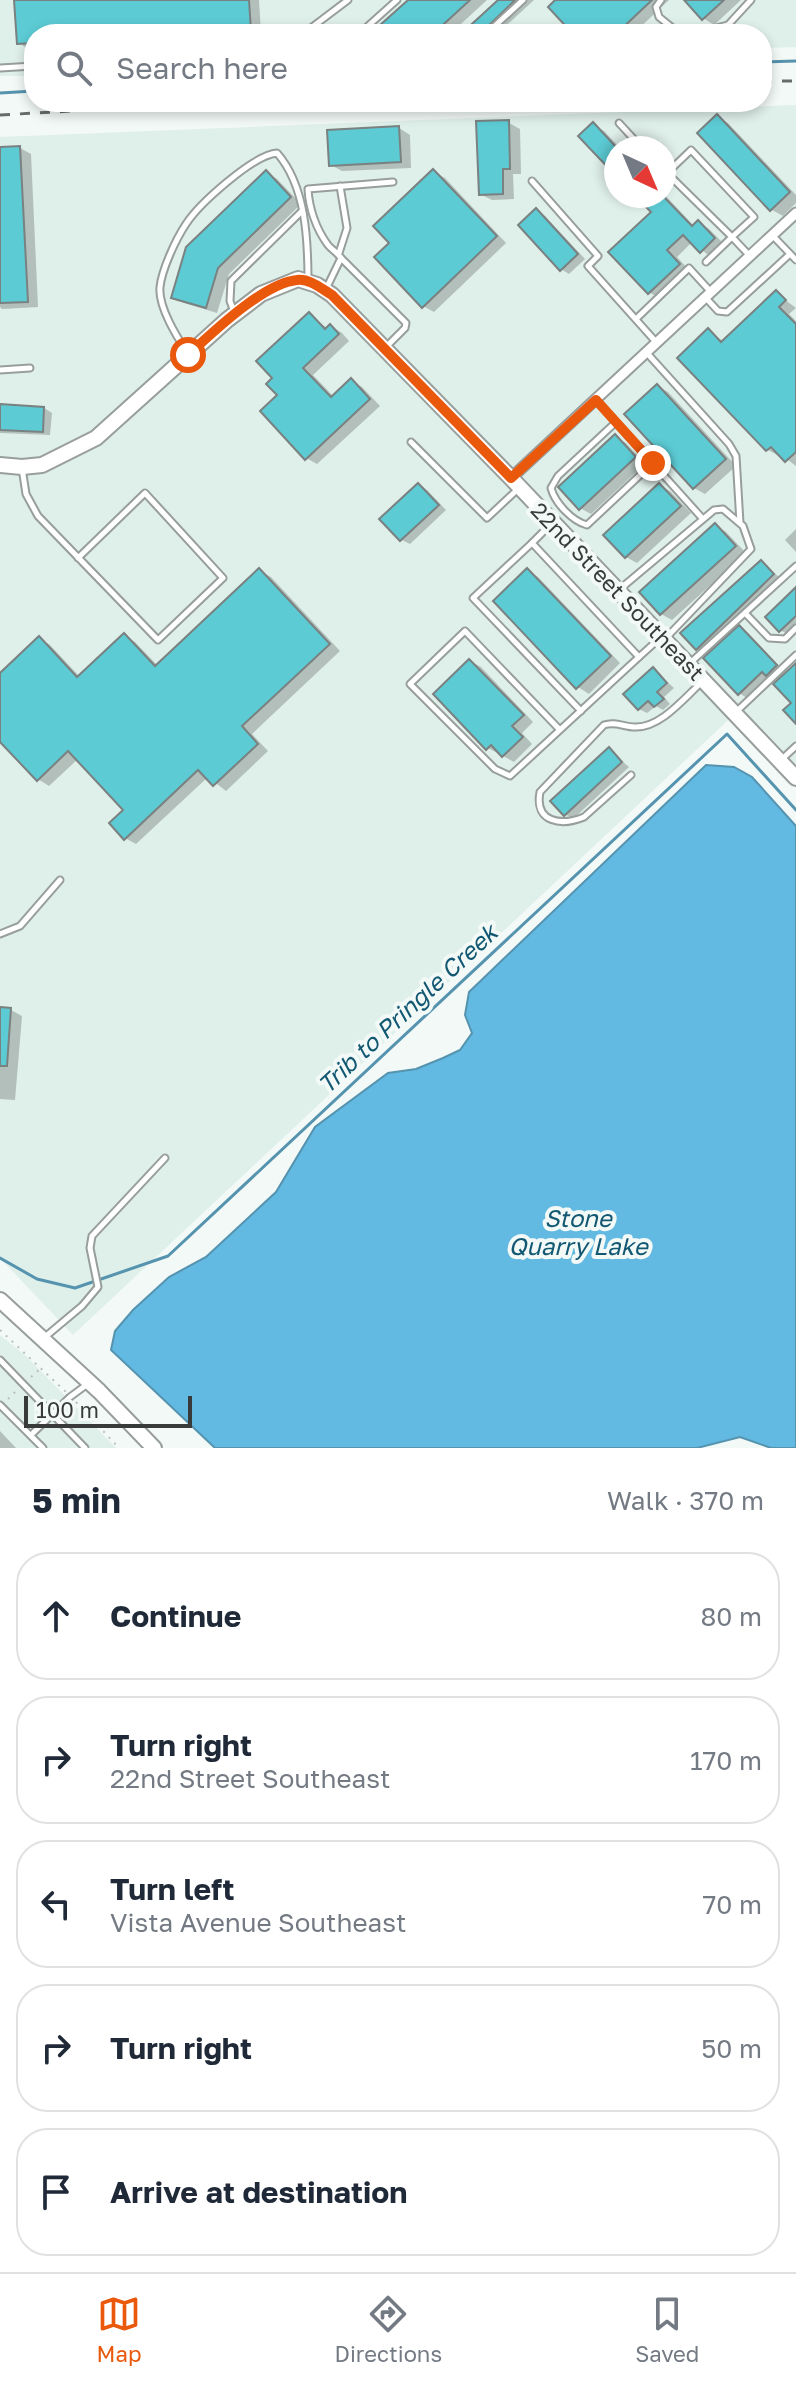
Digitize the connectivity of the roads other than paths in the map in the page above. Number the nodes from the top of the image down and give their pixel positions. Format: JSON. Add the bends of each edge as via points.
{"nodes":[{"id":1,"x":348,"y":0,"type":"edge"},
{"id":2,"x":397,"y":0,"type":"edge"},
{"id":3,"x":523,"y":0,"type":"edge"},
{"id":4,"x":661,"y":0,"type":"edge"},
{"id":5,"x":751,"y":0,"type":"edge"},
{"id":6,"x":316,"y":24,"type":"edge"},
{"id":7,"x":370,"y":24,"type":"edge"},
{"id":8,"x":497,"y":24,"type":"edge"},
{"id":9,"x":668,"y":24,"type":"edge"},
{"id":10,"x":729,"y":24,"type":"edge"},
{"id":11,"x":24,"y":67,"type":"edge"},
{"id":12,"x":0,"y":68,"type":"edge"},
{"id":13,"x":619,"y":123,"type":"dead end"},
{"id":14,"x":631,"y":136,"type":"edge"},
{"id":15,"x":676,"y":163,"type":"edge"},
{"id":16,"x":532,"y":181,"type":"dead end"},
{"id":17,"x":393,"y":182,"type":"dead end"},
{"id":18,"x":676,"y":183,"type":"edge"},
{"id":19,"x":340,"y":186,"type":"junction"},
{"id":20,"x":301,"y":211,"type":"junction"},
{"id":21,"x":796,"y":213,"type":"edge"},
{"id":22,"x":772,"y":235,"type":"junction"},
{"id":23,"x":732,"y":237,"type":"junction"},
{"id":24,"x":790,"y":254,"type":"junction"},
{"id":25,"x":340,"y":256,"type":"junction"},
{"id":26,"x":750,"y":256,"type":"junction"},
{"id":27,"x":796,"y":260,"type":"edge"},
{"id":28,"x":706,"y":262,"type":"dead end"},
{"id":29,"x":303,"y":281,"type":"junction"},
{"id":30,"x":325,"y":290,"type":"junction"},
{"id":31,"x":708,"y":295,"type":"junction"},
{"id":32,"x":235,"y":314,"type":"junction"},
{"id":33,"x":636,"y":319,"type":"junction"},
{"id":34,"x":657,"y":343,"type":"junction"},
{"id":35,"x":384,"y":349,"type":"junction"},
{"id":36,"x":646,"y":352,"type":"junction"},
{"id":37,"x":188,"y":355,"type":"junction"},
{"id":38,"x":30,"y":368,"type":"dead end"},
{"id":39,"x":0,"y":370,"type":"edge"},
{"id":40,"x":596,"y":400,"type":"junction"},
{"id":41,"x":616,"y":422,"type":"junction"},
{"id":42,"x":411,"y":442,"type":"dead end"},
{"id":43,"x":653,"y":463,"type":"junction"},
{"id":44,"x":0,"y":465,"type":"edge"},
{"id":45,"x":22,"y":467,"type":"junction"},
{"id":46,"x":515,"y":483,"type":"junction"},
{"id":47,"x":702,"y":518,"type":"junction"},
{"id":48,"x":553,"y":523,"type":"junction"},
{"id":49,"x":740,"y":524,"type":"junction"},
{"id":50,"x":532,"y":543,"type":"junction"},
{"id":51,"x":78,"y":558,"type":"junction"},
{"id":52,"x":796,"y":566,"type":"edge"},
{"id":53,"x":618,"y":591,"type":"junction"},
{"id":54,"x":745,"y":613,"type":"junction"},
{"id":55,"x":796,"y":628,"type":"edge"},
{"id":56,"x":663,"y":638,"type":"junction"},
{"id":57,"x":796,"y":655,"type":"edge"},
{"id":58,"x":639,"y":657,"type":"junction"},
{"id":59,"x":688,"y":665,"type":"junction"},
{"id":60,"x":703,"y":680,"type":"junction"},
{"id":61,"x":581,"y":711,"type":"junction"},
{"id":62,"x":734,"y":713,"type":"junction"},
{"id":63,"x":560,"y":730,"type":"junction"},
{"id":64,"x":796,"y":746,"type":"edge"},
{"id":65,"x":780,"y":761,"type":"junction"},
{"id":66,"x":631,"y":775,"type":"dead end"},
{"id":67,"x":796,"y":778,"type":"edge"},
{"id":68,"x":60,"y":880,"type":"dead end"},
{"id":69,"x":0,"y":934,"type":"edge"},
{"id":70,"x":165,"y":1158,"type":"dead end"},
{"id":71,"x":0,"y":1300,"type":"edge"},
{"id":72,"x":43,"y":1339,"type":"junction"},
{"id":73,"x":0,"y":1360,"type":"edge"},
{"id":74,"x":90,"y":1382,"type":"junction"},
{"id":75,"x":0,"y":1405,"type":"edge"},
{"id":76,"x":52,"y":1414,"type":"junction"},
{"id":77,"x":31,"y":1435,"type":"junction"},
{"id":78,"x":43,"y":1448,"type":"edge"},
{"id":79,"x":85,"y":1448,"type":"edge"},
{"id":80,"x":154,"y":1448,"type":"edge"}],
"edges":[{"from":1,"to":6,"type":"lane"},
{"from":2,"to":7,"type":"lane"},
{"from":3,"to":8,"type":"lane"},
{"from":4,"to":9,"type":"lane","via":[[656,7]]},
{"from":5,"to":10,"type":"lane"},
{"from":11,"to":12,"type":"lane"},
{"from":13,"to":14,"type":"lane"},
{"from":15,"to":23,"type":"lane","via":[[691,150],[754,217]]},
{"from":16,"to":33,"type":"lane","via":[[598,256],[588,266]]},
{"from":17,"to":19,"type":"lane"},
{"from":18,"to":23,"type":"lane"},
{"from":19,"to":25,"type":"lane","via":[[347,228]]},
{"from":19,"to":25,"type":"lane","via":[[307,191],[316,223]]},
{"from":20,"to":29,"type":"lane","via":[[308,245]]},
{"from":20,"to":32,"type":"lane","via":[[231,281]]},
{"from":20,"to":37,"type":"lane","via":[[277,153],[262,156],[186,223],[159,289],[170,326]]},
{"from":21,"to":22,"type":"street"},
{"from":22,"to":24,"type":"lane"},
{"from":22,"to":26,"type":"street"},
{"from":23,"to":26,"type":"lane"},
{"from":23,"to":28,"type":"lane"},
{"from":24,"to":27,"type":"lane"},
{"from":24,"to":31,"type":"lane","via":[[727,312],[718,311]]},
{"from":25,"to":30,"type":"lane"},
{"from":25,"to":35,"type":"lane","via":[[406,323]]},
{"from":26,"to":31,"type":"street"},
{"from":29,"to":30,"type":"street","name":"22nd Street Southeast"},
{"from":29,"to":32,"type":"street","via":[[261,294]]},
{"from":30,"to":35,"type":"street","name":"22nd Street Southeast"},
{"from":31,"to":33,"type":"lane","via":[[689,268]]},
{"from":31,"to":34,"type":"street"},
{"from":32,"to":37,"type":"street"},
{"from":33,"to":34,"type":"lane"},
{"from":34,"to":36,"type":"street"},
{"from":35,"to":46,"type":"street","name":"22nd Street Southeast"},
{"from":36,"to":40,"type":"street"},
{"from":36,"to":49,"type":"lane","via":[[736,456]]},
{"from":37,"to":45,"type":"street","via":[[96,438],[42,465]]},
{"from":38,"to":39,"type":"lane"},
{"from":40,"to":41,"type":"lane"},
{"from":40,"to":46,"type":"street"},
{"from":41,"to":43,"type":"lane"},
{"from":41,"to":43,"type":"lane","via":[[558,476],[551,488],[557,501],[587,525]]},
{"from":42,"to":46,"type":"lane","via":[[487,518]]},
{"from":43,"to":47,"type":"lane"},
{"from":44,"to":45,"type":"street"},
{"from":45,"to":51,"type":"lane","via":[[26,494],[38,516]]},
{"from":46,"to":48,"type":"street","name":"22nd Street Southeast"},
{"from":47,"to":49,"type":"lane","via":[[723,509]]},
{"from":47,"to":53,"type":"lane"},
{"from":48,"to":50,"type":"lane"},
{"from":48,"to":53,"type":"street","name":"22nd Street Southeast"},
{"from":49,"to":56,"type":"lane","via":[[751,549]]},
{"from":50,"to":58,"type":"lane"},
{"from":50,"to":61,"type":"lane","via":[[473,598]]},
{"from":51,"to":51,"type":"lane","via":[[158,640],[223,578],[145,493]]},
{"from":52,"to":54,"type":"lane"},
{"from":53,"to":56,"type":"street","name":"22nd Street Southeast"},
{"from":54,"to":55,"type":"lane","via":[[769,638],[785,639]]},
{"from":54,"to":59,"type":"lane"},
{"from":56,"to":58,"type":"lane"},
{"from":56,"to":59,"type":"street","name":"22nd Street Southeast"},
{"from":57,"to":62,"type":"lane"},
{"from":58,"to":61,"type":"lane"},
{"from":59,"to":60,"type":"street","name":"22nd Street Southeast"},
{"from":60,"to":62,"type":"street","name":"22nd Street Southeast"},
{"from":60,"to":66,"type":"lane","via":[[652,723],[604,725],[540,792],[540,808],[556,822],[575,821]]},
{"from":61,"to":63,"type":"lane"},
{"from":62,"to":65,"type":"street","name":"22nd Street Southeast"},
{"from":63,"to":63,"type":"lane","via":[[510,776],[495,769],[410,684],[465,631]]},
{"from":64,"to":65,"type":"lane"},
{"from":65,"to":67,"type":"street","name":"22nd Street Southeast"},
{"from":68,"to":69,"type":"lane","via":[[20,926]]},
{"from":70,"to":72,"type":"lane","via":[[92,1236],[98,1287]]},
{"from":71,"to":72,"type":"street"},
{"from":72,"to":74,"type":"street"},
{"from":73,"to":76,"type":"lane"},
{"from":74,"to":76,"type":"lane"},
{"from":74,"to":80,"type":"street"},
{"from":75,"to":77,"type":"lane"},
{"from":76,"to":77,"type":"lane"},
{"from":76,"to":79,"type":"lane"},
{"from":77,"to":78,"type":"lane"}]}
